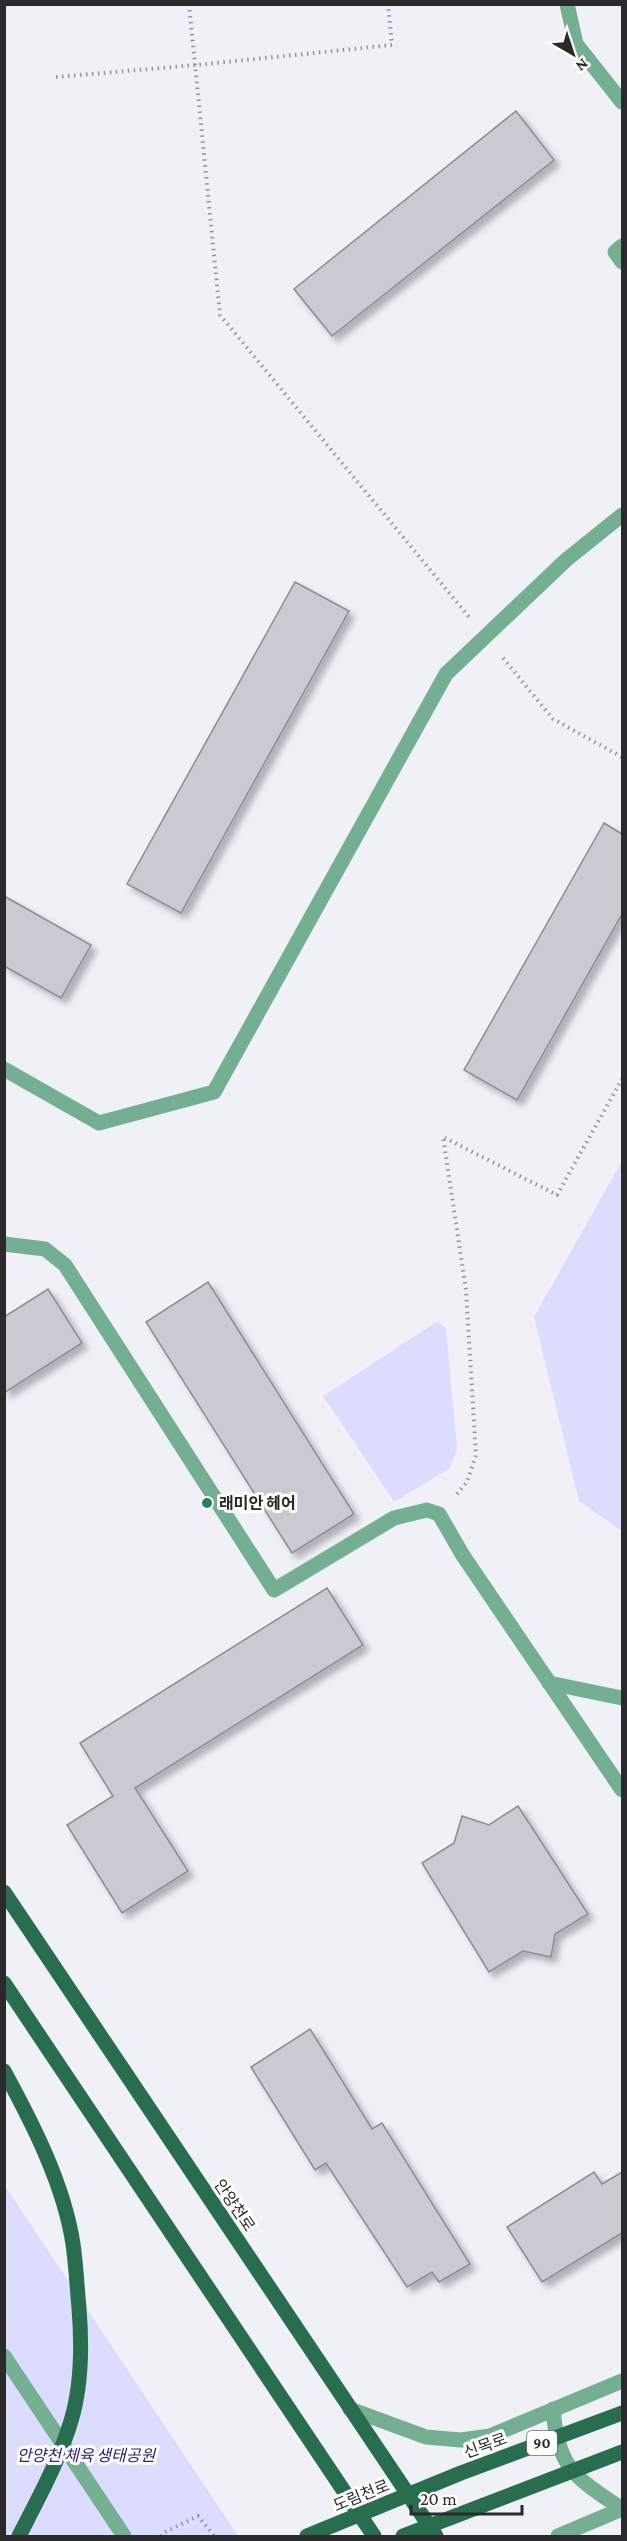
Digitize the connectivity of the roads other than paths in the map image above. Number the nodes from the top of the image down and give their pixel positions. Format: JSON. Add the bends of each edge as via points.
{"nodes":[{"id":1,"x":567,"y":4,"type":"edge"},
{"id":2,"x":622,"y":102,"type":"edge"},
{"id":3,"x":622,"y":246,"type":"edge"},
{"id":4,"x":622,"y":262,"type":"edge"},
{"id":5,"x":622,"y":514,"type":"edge"},
{"id":6,"x":4,"y":1069,"type":"edge"},
{"id":7,"x":4,"y":1244,"type":"edge"},
{"id":8,"x":549,"y":1683,"type":"junction"},
{"id":9,"x":622,"y":1698,"type":"edge"},
{"id":10,"x":622,"y":1790,"type":"edge"},
{"id":11,"x":4,"y":1892,"type":"edge"},
{"id":12,"x":4,"y":1983,"type":"edge"},
{"id":13,"x":4,"y":2072,"type":"edge"},
{"id":14,"x":4,"y":2356,"type":"edge"},
{"id":15,"x":622,"y":2381,"type":"edge"},
{"id":16,"x":350,"y":2409,"type":"junction"},
{"id":17,"x":553,"y":2409,"type":"junction"},
{"id":18,"x":622,"y":2413,"type":"edge"},
{"id":19,"x":622,"y":2452,"type":"edge"},
{"id":20,"x":461,"y":2473,"type":"joint"},
{"id":21,"x":622,"y":2509,"type":"edge"},
{"id":22,"x":19,"y":2536,"type":"edge"},
{"id":23,"x":124,"y":2536,"type":"edge"},
{"id":24,"x":307,"y":2536,"type":"edge"},
{"id":25,"x":374,"y":2536,"type":"edge"},
{"id":26,"x":403,"y":2536,"type":"edge"},
{"id":27,"x":436,"y":2536,"type":"edge"},
{"id":28,"x":558,"y":2536,"type":"edge"}],
"edges":[{"from":1,"to":2,"type":"street","via":[[576,44]]},
{"from":3,"to":4,"type":"street","via":[[615,252]]},
{"from":5,"to":6,"type":"street","via":[[566,560],[446,674],[214,1092],[99,1123]]},
{"from":7,"to":8,"type":"street","via":[[45,1249],[65,1265],[274,1590],[394,1518],[427,1510],[439,1514]]},
{"from":8,"to":9,"type":"street"},
{"from":8,"to":10,"type":"street"},
{"from":11,"to":16,"type":"main road","name":"안양천로"},
{"from":12,"to":25,"type":"main road"},
{"from":13,"to":22,"type":"main road","via":[[33,2126],[65,2209],[73,2244],[81,2334],[79,2382],[72,2419],[56,2462]]},
{"from":14,"to":23,"type":"street"},
{"from":15,"to":17,"type":"street"},
{"from":16,"to":17,"type":"street","via":[[426,2437],[461,2440],[490,2436]]},
{"from":16,"to":27,"type":"main road","name":"안양천로"},
{"from":17,"to":21,"type":"street","via":[[561,2453],[575,2475]]},
{"from":18,"to":20,"type":"main road","name":"신목로","number":"90"},
{"from":19,"to":26,"type":"main road","number":"90"},
{"from":20,"to":24,"type":"main road","name":"도림천로","number":"90"},
{"from":21,"to":28,"type":"street"}]}
